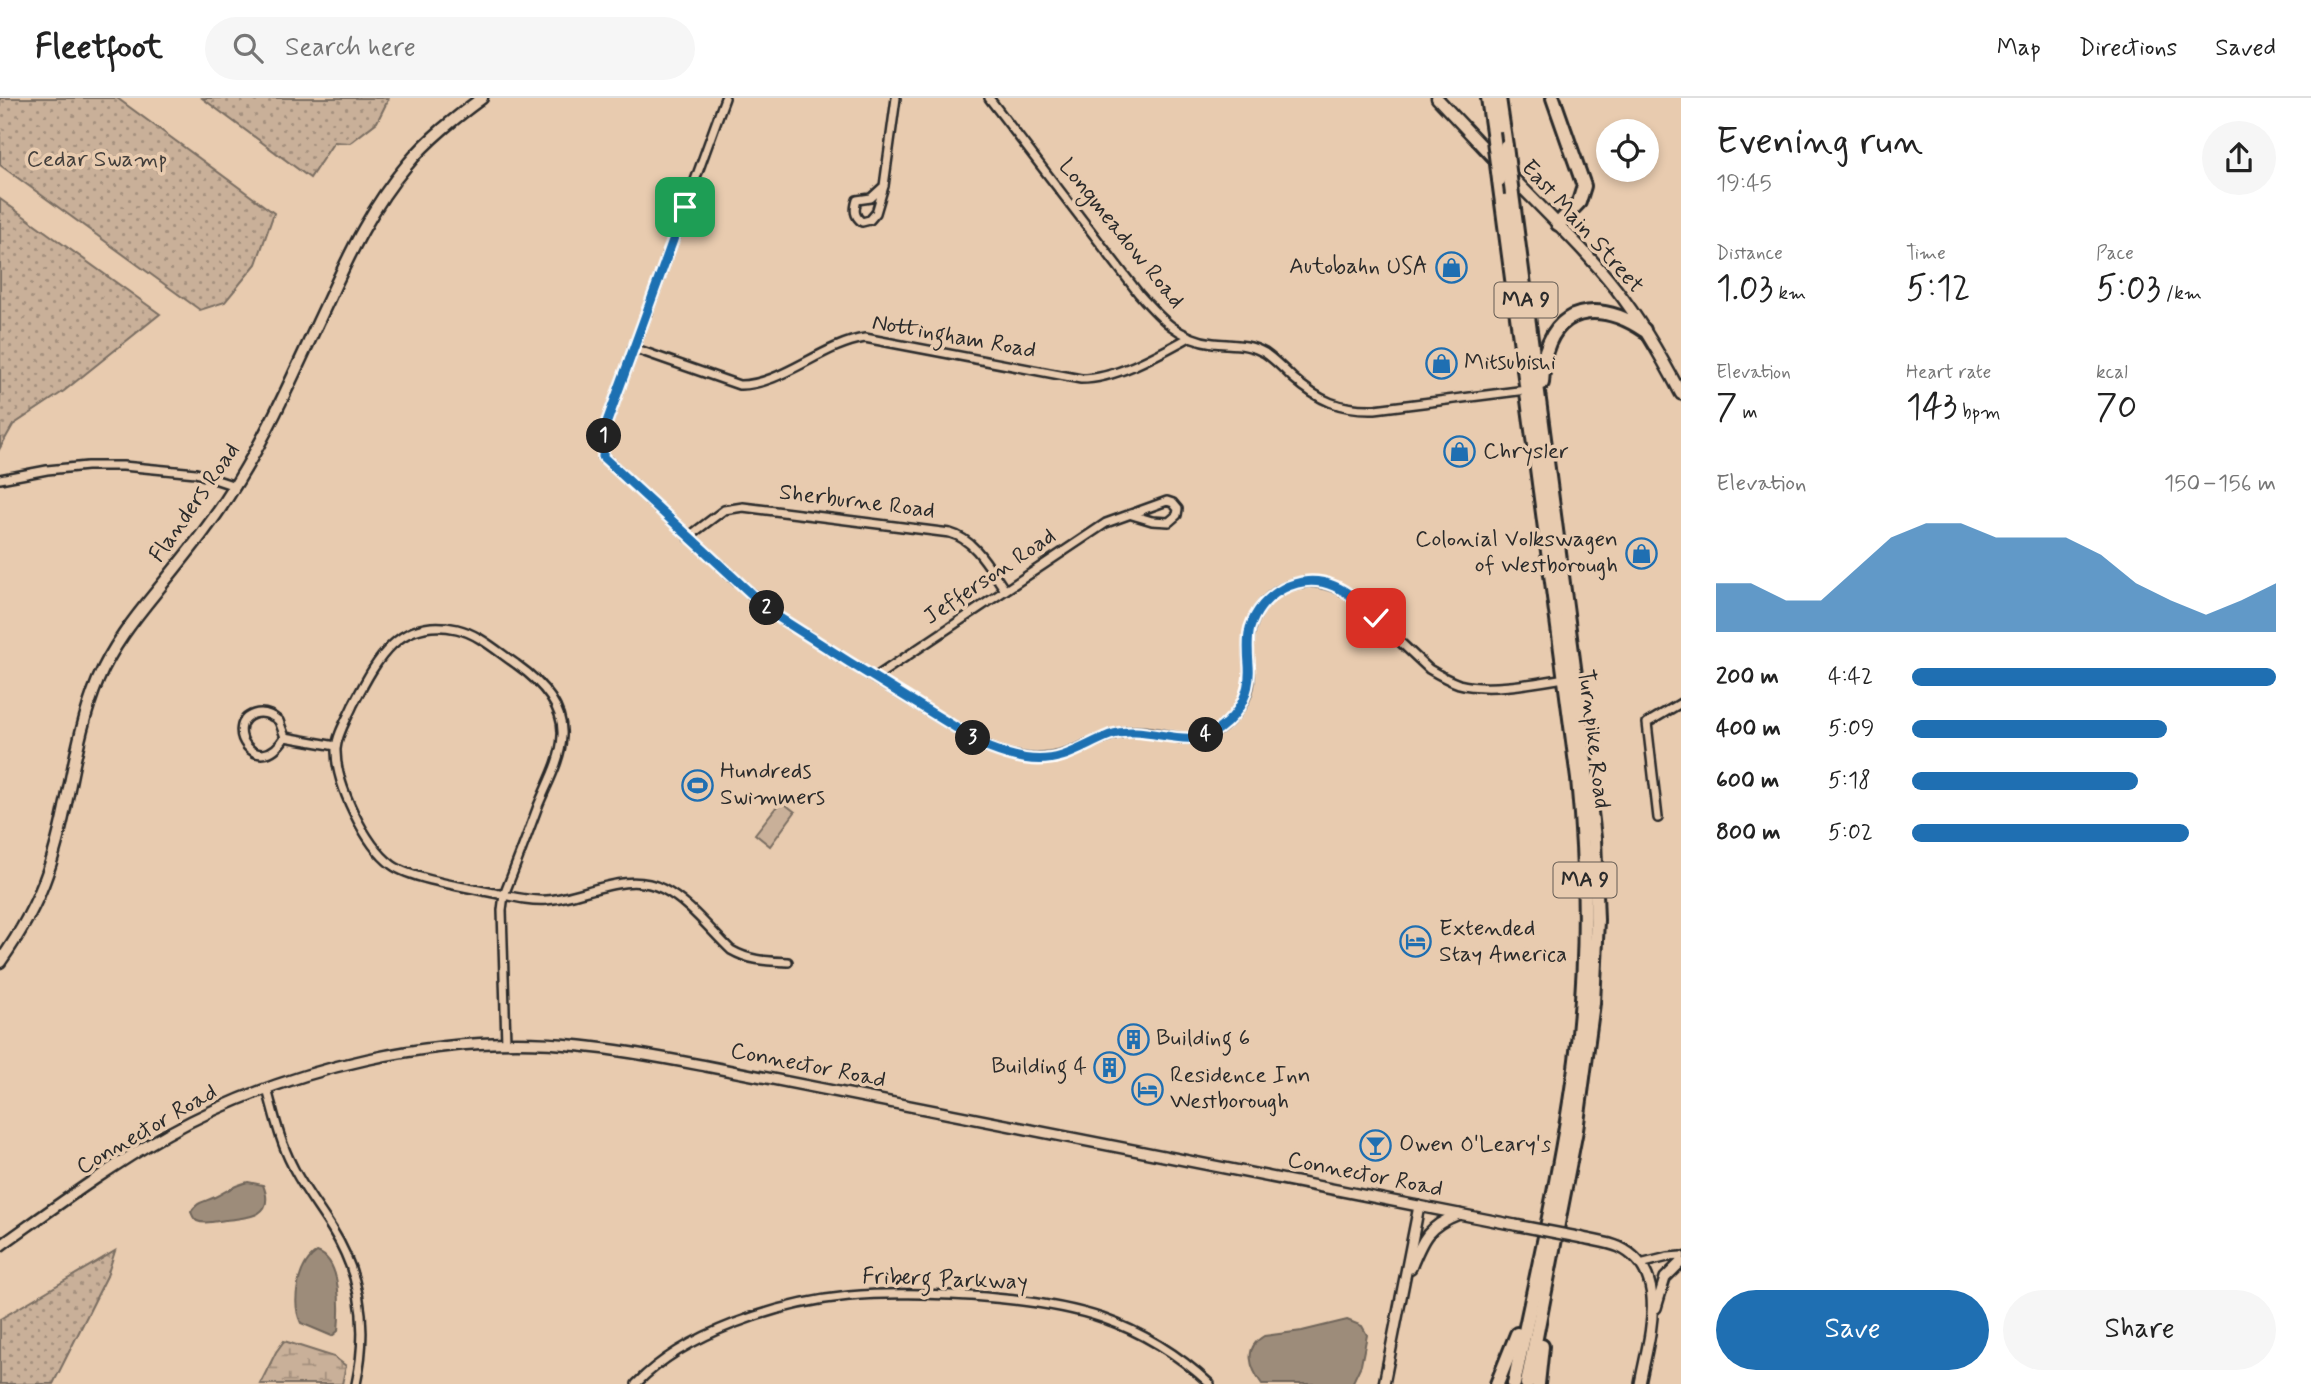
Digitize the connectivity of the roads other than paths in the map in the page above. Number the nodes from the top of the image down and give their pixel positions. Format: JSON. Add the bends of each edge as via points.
{"nodes":[{"id":1,"x":482,"y":98,"type":"edge"},
{"id":2,"x":725,"y":98,"type":"edge"},
{"id":3,"x":897,"y":98,"type":"edge"},
{"id":4,"x":989,"y":98,"type":"edge"},
{"id":5,"x":1437,"y":98,"type":"edge"},
{"id":6,"x":1488,"y":98,"type":"edge"},
{"id":7,"x":1499,"y":98,"type":"edge"},
{"id":8,"x":1508,"y":98,"type":"edge"},
{"id":9,"x":1553,"y":98,"type":"edge"},
{"id":10,"x":1501,"y":138,"type":"junction"},
{"id":11,"x":884,"y":186,"type":"junction"},
{"id":12,"x":1558,"y":224,"type":"junction"},
{"id":13,"x":1644,"y":330,"type":"junction"},
{"id":14,"x":1190,"y":337,"type":"junction"},
{"id":15,"x":633,"y":348,"type":"junction"},
{"id":16,"x":1527,"y":390,"type":"junction"},
{"id":17,"x":1681,"y":394,"type":"edge"},
{"id":18,"x":1540,"y":405,"type":"junction"},
{"id":19,"x":0,"y":479,"type":"edge"},
{"id":20,"x":235,"y":486,"type":"junction"},
{"id":21,"x":1132,"y":515,"type":"junction"},
{"id":22,"x":688,"y":537,"type":"junction"},
{"id":23,"x":1005,"y":590,"type":"junction"},
{"id":24,"x":874,"y":678,"type":"junction"},
{"id":25,"x":1565,"y":678,"type":"junction"},
{"id":26,"x":1681,"y":703,"type":"edge"},
{"id":27,"x":285,"y":737,"type":"junction"},
{"id":28,"x":336,"y":746,"type":"junction"},
{"id":29,"x":1658,"y":818,"type":"dead end"},
{"id":30,"x":504,"y":895,"type":"junction"},
{"id":31,"x":0,"y":962,"type":"edge"},
{"id":32,"x":788,"y":962,"type":"dead end"},
{"id":33,"x":506,"y":1043,"type":"junction"},
{"id":34,"x":267,"y":1089,"type":"junction"},
{"id":35,"x":1419,"y":1206,"type":"junction"},
{"id":36,"x":1459,"y":1214,"type":"junction"},
{"id":37,"x":0,"y":1246,"type":"edge"},
{"id":38,"x":1681,"y":1256,"type":"edge"},
{"id":39,"x":1681,"y":1262,"type":"edge"},
{"id":40,"x":1640,"y":1264,"type":"junction"},
{"id":41,"x":1534,"y":1288,"type":"junction"},
{"id":42,"x":1404,"y":1289,"type":"junction"},
{"id":43,"x":1541,"y":1313,"type":"junction"},
{"id":44,"x":1649,"y":1330,"type":"junction"},
{"id":45,"x":356,"y":1384,"type":"edge"},
{"id":46,"x":636,"y":1384,"type":"edge"},
{"id":47,"x":1210,"y":1384,"type":"edge"},
{"id":48,"x":1384,"y":1384,"type":"edge"},
{"id":49,"x":1497,"y":1384,"type":"edge"},
{"id":50,"x":1514,"y":1384,"type":"edge"},
{"id":51,"x":1527,"y":1384,"type":"edge"},
{"id":52,"x":1538,"y":1384,"type":"edge"},
{"id":53,"x":1640,"y":1384,"type":"edge"}],
"edges":[{"from":1,"to":20,"type":"main road","name":"Flanders Road","via":[[421,149],[376,207],[272,421]]},
{"from":2,"to":15,"type":"street"},
{"from":3,"to":11,"type":"street"},
{"from":4,"to":14,"type":"street","name":"Longmeadow Road","via":[[1139,294],[1163,321]]},
{"from":5,"to":12,"type":"main road","name":"East Main Street"},
{"from":6,"to":10,"type":"highway","name":"Turnpike Road","number":"MA 9"},
{"from":7,"to":10,"type":"highway","name":"Turnpike Road","number":"MA 9"},
{"from":8,"to":10,"type":"highway"},
{"from":9,"to":12,"type":"highway","via":[[1584,186],[1579,202]]},
{"from":10,"to":16,"type":"highway","name":"Turnpike Road","number":"MA 9","bridge":true,"via":[[1499,180]]},
{"from":10,"to":18,"type":"highway","name":"Turnpike Road","number":"MA 9","bridge":true},
{"from":11,"to":11,"type":"street","via":[[871,198],[857,200],[856,218],[870,220]]},
{"from":12,"to":13,"type":"main road","name":"East Main Street","via":[[1619,292]]},
{"from":13,"to":17,"type":"main road","name":"East Main Street"},
{"from":13,"to":18,"type":"highway","via":[[1608,313],[1585,312],[1570,318],[1549,342]]},
{"from":14,"to":15,"type":"street","name":"Nottingham Road","via":[[1147,361],[1091,379],[865,338],[849,341],[765,381],[739,385]]},
{"from":14,"to":16,"type":"street","name":"Longmeadow Road","via":[[1249,346],[1339,407],[1375,409]]},
{"from":15,"to":22,"type":"street","via":[[604,430],[603,457]]},
{"from":16,"to":25,"type":"highway","name":"Turnpike Road","number":"MA 9"},
{"from":18,"to":43,"type":"highway","name":"Turnpike Road","number":"MA 9","via":[[1576,675],[1594,838],[1597,920],[1593,1003],[1576,1130]]},
{"from":19,"to":20,"type":"street","via":[[47,470],[123,466],[196,473]]},
{"from":20,"to":31,"type":"main road","name":"Flanders Road","via":[[107,661],[81,730],[48,872],[26,922]]},
{"from":21,"to":21,"type":"street","name":"Jefferson Road","via":[[1168,522],[1178,509],[1167,501]]},
{"from":21,"to":23,"type":"street","name":"Jefferson Road","via":[[1106,523]]},
{"from":22,"to":23,"type":"street","name":"Sherburne Road","via":[[732,508],[950,533],[971,543]]},
{"from":22,"to":24,"type":"street","via":[[772,613]]},
{"from":23,"to":24,"type":"street","name":"Jefferson Road"},
{"from":24,"to":25,"type":"street","via":[[989,748],[1024,759],[1060,757],[1128,731],[1200,738],[1217,731],[1242,704],[1249,687],[1249,633],[1255,615],[1280,589],[1315,581],[1349,594],[1429,668],[1462,685]]},
{"from":25,"to":41,"type":"highway","name":"Turnpike Road","number":"MA 9","via":[[1583,824],[1584,972],[1569,1108]]},
{"from":26,"to":29,"type":"street","via":[[1647,723]]},
{"from":27,"to":27,"type":"street","via":[[279,721],[265,713],[249,716],[241,731],[247,747],[262,754],[275,749]]},
{"from":27,"to":28,"type":"street"},
{"from":28,"to":30,"type":"street","via":[[340,780],[383,858],[411,874]]},
{"from":28,"to":30,"type":"street","via":[[377,660],[389,645],[423,628],[465,632],[539,683],[562,722],[560,752]]},
{"from":30,"to":32,"type":"street","via":[[546,901],[623,883],[652,885],[671,894],[741,956]]},
{"from":30,"to":33,"type":"street"},
{"from":33,"to":34,"type":"street","name":"Connector Road","via":[[397,1054]]},
{"from":33,"to":35,"type":"street","name":"Connector Road","via":[[580,1046],[706,1066]]},
{"from":34,"to":37,"type":"street","name":"Connector Road","via":[[151,1144]]},
{"from":34,"to":45,"type":"street","via":[[291,1164],[342,1247],[355,1278],[362,1329]]},
{"from":35,"to":36,"type":"street","name":"Connector Road"},
{"from":35,"to":42,"type":"street"},
{"from":36,"to":40,"type":"street","name":"Connector Road","bridge":true,"via":[[1621,1248]]},
{"from":36,"to":42,"type":"street","via":[[1433,1227],[1422,1240]]},
{"from":38,"to":40,"type":"street"},
{"from":39,"to":44,"type":"street","via":[[1665,1278]]},
{"from":40,"to":44,"type":"street","via":[[1652,1293]]},
{"from":41,"to":49,"type":"highway"},
{"from":41,"to":50,"type":"highway","name":"Turnpike Road","number":"MA 9"},
{"from":42,"to":48,"type":"street"},
{"from":43,"to":51,"type":"highway","name":"Turnpike Road","number":"MA 9"},
{"from":43,"to":52,"type":"highway","via":[[1544,1334]]},
{"from":44,"to":53,"type":"street"},
{"from":46,"to":47,"type":"street","name":"Friberg Parkway","via":[[701,1338],[754,1317],[820,1300],[901,1293],[1016,1300],[1100,1317],[1159,1345]]}]}
